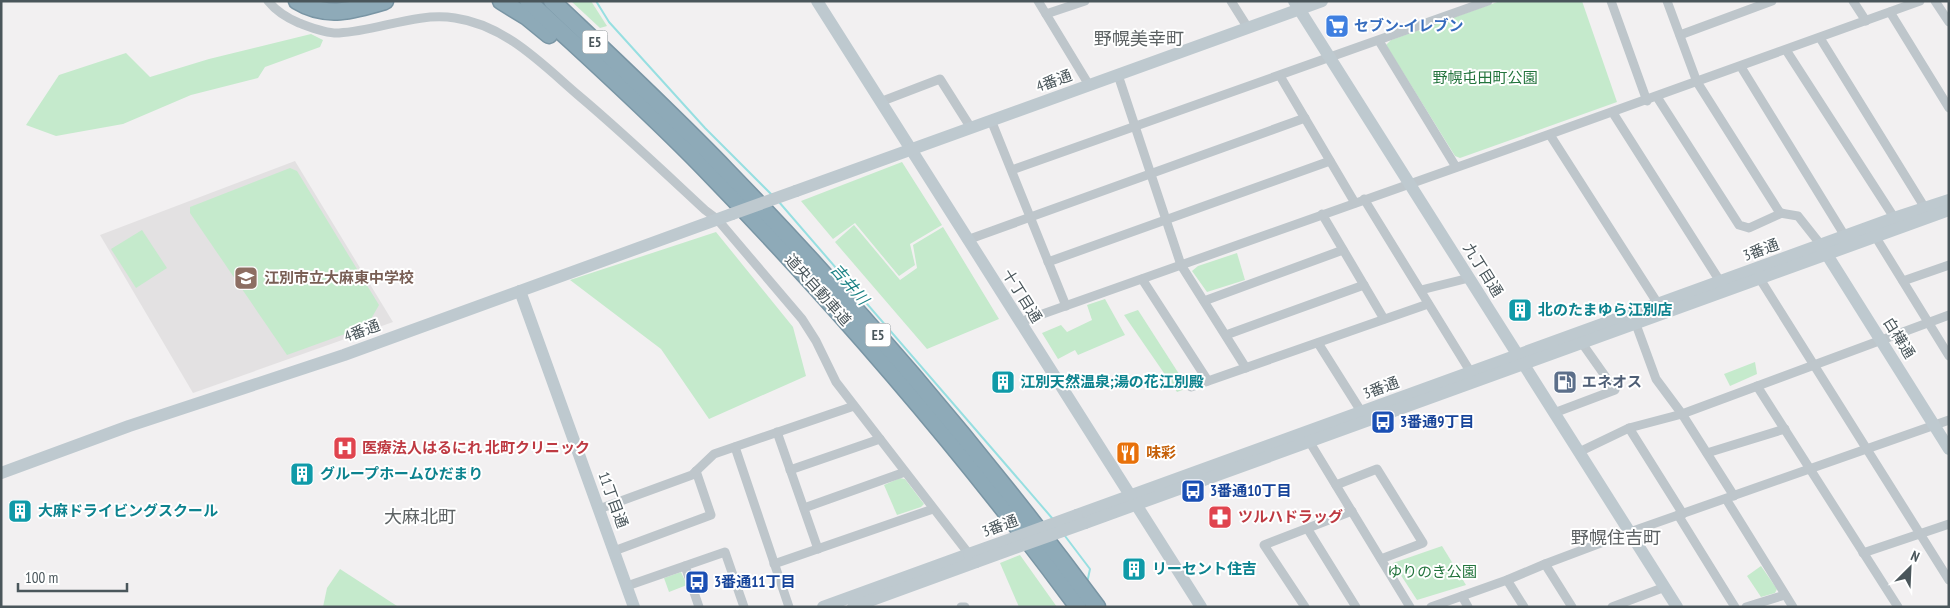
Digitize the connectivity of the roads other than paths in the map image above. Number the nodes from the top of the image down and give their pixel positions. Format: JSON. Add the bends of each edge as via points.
{"nodes":[{"id":1,"x":268,"y":1,"type":"edge"},
{"id":2,"x":297,"y":1,"type":"edge"},
{"id":3,"x":385,"y":1,"type":"edge"},
{"id":4,"x":501,"y":1,"type":"edge"},
{"id":5,"x":528,"y":1,"type":"edge"},
{"id":6,"x":552,"y":1,"type":"edge"},
{"id":7,"x":817,"y":1,"type":"edge"},
{"id":8,"x":1038,"y":1,"type":"edge"},
{"id":9,"x":1085,"y":1,"type":"edge"},
{"id":10,"x":1231,"y":1,"type":"edge"},
{"id":11,"x":1322,"y":1,"type":"edge"},
{"id":12,"x":1488,"y":1,"type":"edge"},
{"id":13,"x":1611,"y":1,"type":"edge"},
{"id":14,"x":1667,"y":1,"type":"edge"},
{"id":15,"x":1772,"y":1,"type":"edge"},
{"id":16,"x":1853,"y":1,"type":"edge"},
{"id":17,"x":1935,"y":1,"type":"edge"},
{"id":18,"x":1919,"y":2,"type":"edge"},
{"id":19,"x":1296,"y":5,"type":"edge"},
{"id":20,"x":1890,"y":12,"type":"junction"},
{"id":21,"x":1046,"y":14,"type":"junction"},
{"id":22,"x":1866,"y":21,"type":"junction"},
{"id":23,"x":1949,"y":22,"type":"edge"},
{"id":24,"x":1248,"y":28,"type":"junction"},
{"id":25,"x":1680,"y":36,"type":"junction"},
{"id":26,"x":1820,"y":38,"type":"junction"},
{"id":27,"x":1379,"y":41,"type":"junction"},
{"id":28,"x":1786,"y":50,"type":"junction"},
{"id":29,"x":1330,"y":58,"type":"junction"},
{"id":30,"x":1740,"y":66,"type":"junction"},
{"id":31,"x":1118,"y":75,"type":"junction"},
{"id":32,"x":1280,"y":76,"type":"junction"},
{"id":33,"x":1697,"y":82,"type":"junction"},
{"id":34,"x":1089,"y":85,"type":"junction"},
{"id":35,"x":1657,"y":97,"type":"junction"},
{"id":36,"x":1647,"y":101,"type":"junction"},
{"id":37,"x":880,"y":102,"type":"junction"},
{"id":38,"x":1949,"y":108,"type":"edge"},
{"id":39,"x":1613,"y":113,"type":"junction"},
{"id":40,"x":1304,"y":118,"type":"junction"},
{"id":41,"x":991,"y":120,"type":"junction"},
{"id":42,"x":1135,"y":126,"type":"junction"},
{"id":43,"x":971,"y":128,"type":"junction"},
{"id":44,"x":1550,"y":134,"type":"junction"},
{"id":45,"x":910,"y":150,"type":"junction"},
{"id":46,"x":1330,"y":161,"type":"junction"},
{"id":47,"x":703,"y":167,"type":"junction"},
{"id":48,"x":1456,"y":167,"type":"junction"},
{"id":49,"x":1012,"y":170,"type":"junction"},
{"id":50,"x":1150,"y":173,"type":"junction"},
{"id":51,"x":1409,"y":183,"type":"junction"},
{"id":52,"x":1949,"y":200,"type":"edge"},
{"id":53,"x":1360,"y":201,"type":"junction"},
{"id":54,"x":1925,"y":208,"type":"junction"},
{"id":55,"x":1949,"y":210,"type":"edge"},
{"id":56,"x":1782,"y":213,"type":"junction"},
{"id":57,"x":1322,"y":214,"type":"junction"},
{"id":58,"x":1030,"y":217,"type":"junction"},
{"id":59,"x":717,"y":219,"type":"junction"},
{"id":60,"x":1166,"y":219,"type":"junction"},
{"id":61,"x":1897,"y":222,"type":"junction"},
{"id":62,"x":1875,"y":236,"type":"junction"},
{"id":63,"x":967,"y":240,"type":"junction"},
{"id":64,"x":1849,"y":241,"type":"junction"},
{"id":65,"x":1343,"y":250,"type":"junction"},
{"id":66,"x":1824,"y":250,"type":"junction"},
{"id":67,"x":1048,"y":262,"type":"junction"},
{"id":68,"x":1182,"y":265,"type":"junction"},
{"id":69,"x":1949,"y":265,"type":"edge"},
{"id":70,"x":1469,"y":278,"type":"junction"},
{"id":71,"x":1142,"y":279,"type":"junction"},
{"id":72,"x":1760,"y":279,"type":"junction"},
{"id":73,"x":1903,"y":281,"type":"junction"},
{"id":74,"x":1364,"y":285,"type":"junction"},
{"id":75,"x":1723,"y":287,"type":"junction"},
{"id":76,"x":1421,"y":290,"type":"junction"},
{"id":77,"x":520,"y":291,"type":"junction"},
{"id":78,"x":1204,"y":301,"type":"junction"},
{"id":79,"x":1428,"y":304,"type":"junction"},
{"id":80,"x":1066,"y":306,"type":"junction"},
{"id":81,"x":1662,"y":309,"type":"junction"},
{"id":82,"x":1949,"y":315,"type":"edge"},
{"id":83,"x":1384,"y":319,"type":"junction"},
{"id":84,"x":1634,"y":319,"type":"junction"},
{"id":85,"x":1020,"y":322,"type":"junction"},
{"id":86,"x":1928,"y":323,"type":"junction"},
{"id":87,"x":1226,"y":335,"type":"junction"},
{"id":88,"x":1579,"y":339,"type":"junction"},
{"id":89,"x":1881,"y":340,"type":"junction"},
{"id":90,"x":1318,"y":343,"type":"junction"},
{"id":91,"x":1949,"y":356,"type":"edge"},
{"id":92,"x":1521,"y":360,"type":"junction"},
{"id":93,"x":1813,"y":365,"type":"junction"},
{"id":94,"x":1246,"y":368,"type":"junction"},
{"id":95,"x":1473,"y":377,"type":"junction"},
{"id":96,"x":1208,"y":381,"type":"junction"},
{"id":97,"x":1757,"y":386,"type":"junction"},
{"id":98,"x":1191,"y":387,"type":"dead end"},
{"id":99,"x":854,"y":406,"type":"junction"},
{"id":100,"x":1554,"y":413,"type":"junction"},
{"id":101,"x":1682,"y":414,"type":"junction"},
{"id":102,"x":1364,"y":416,"type":"junction"},
{"id":103,"x":1949,"y":420,"type":"edge"},
{"id":104,"x":1934,"y":425,"type":"junction"},
{"id":105,"x":1629,"y":428,"type":"junction"},
{"id":106,"x":1785,"y":429,"type":"junction"},
{"id":107,"x":778,"y":432,"type":"junction"},
{"id":108,"x":880,"y":439,"type":"junction"},
{"id":109,"x":1310,"y":441,"type":"junction"},
{"id":110,"x":735,"y":447,"type":"junction"},
{"id":111,"x":1866,"y":449,"type":"junction"},
{"id":112,"x":1949,"y":449,"type":"edge"},
{"id":113,"x":1579,"y":452,"type":"junction"},
{"id":114,"x":1707,"y":453,"type":"junction"},
{"id":115,"x":1810,"y":469,"type":"junction"},
{"id":116,"x":790,"y":470,"type":"junction"},
{"id":117,"x":696,"y":471,"type":"junction"},
{"id":118,"x":905,"y":472,"type":"junction"},
{"id":119,"x":1,"y":473,"type":"edge"},
{"id":120,"x":1336,"y":485,"type":"junction"},
{"id":121,"x":1730,"y":497,"type":"junction"},
{"id":122,"x":1133,"y":500,"type":"junction"},
{"id":123,"x":804,"y":508,"type":"junction"},
{"id":124,"x":933,"y":508,"type":"junction"},
{"id":125,"x":599,"y":509,"type":"junction"},
{"id":126,"x":1352,"y":511,"type":"junction"},
{"id":127,"x":1680,"y":514,"type":"junction"},
{"id":128,"x":1949,"y":524,"type":"edge"},
{"id":129,"x":1307,"y":528,"type":"junction"},
{"id":130,"x":1630,"y":532,"type":"junction"},
{"id":131,"x":1920,"y":535,"type":"junction"},
{"id":132,"x":818,"y":549,"type":"junction"},
{"id":133,"x":614,"y":551,"type":"junction"},
{"id":134,"x":1863,"y":553,"type":"junction"},
{"id":135,"x":972,"y":558,"type":"junction"},
{"id":136,"x":1381,"y":559,"type":"junction"},
{"id":137,"x":774,"y":564,"type":"junction"},
{"id":138,"x":1545,"y":564,"type":"junction"},
{"id":139,"x":685,"y":566,"type":"junction"},
{"id":140,"x":1507,"y":580,"type":"junction"},
{"id":141,"x":1949,"y":580,"type":"edge"},
{"id":142,"x":627,"y":586,"type":"junction"},
{"id":143,"x":1665,"y":587,"type":"junction"},
{"id":144,"x":1785,"y":594,"type":"junction"},
{"id":145,"x":1462,"y":596,"type":"junction"},
{"id":146,"x":881,"y":597,"type":"edge"},
{"id":147,"x":634,"y":607,"type":"edge"},
{"id":148,"x":700,"y":607,"type":"edge"},
{"id":149,"x":744,"y":607,"type":"edge"},
{"id":150,"x":789,"y":607,"type":"edge"},
{"id":151,"x":823,"y":607,"type":"edge"},
{"id":152,"x":853,"y":607,"type":"edge"},
{"id":153,"x":961,"y":607,"type":"edge"},
{"id":154,"x":965,"y":607,"type":"edge"},
{"id":155,"x":1078,"y":607,"type":"edge"},
{"id":156,"x":1097,"y":607,"type":"edge"},
{"id":157,"x":1201,"y":607,"type":"edge"},
{"id":158,"x":1305,"y":607,"type":"edge"},
{"id":159,"x":1356,"y":607,"type":"edge"},
{"id":160,"x":1410,"y":607,"type":"edge"},
{"id":161,"x":1431,"y":607,"type":"edge"},
{"id":162,"x":1468,"y":607,"type":"edge"},
{"id":163,"x":1524,"y":607,"type":"edge"},
{"id":164,"x":1572,"y":607,"type":"edge"},
{"id":165,"x":1612,"y":607,"type":"edge"},
{"id":166,"x":1677,"y":607,"type":"edge"},
{"id":167,"x":1735,"y":607,"type":"edge"},
{"id":168,"x":1746,"y":607,"type":"edge"},
{"id":169,"x":1792,"y":607,"type":"edge"},
{"id":170,"x":1898,"y":607,"type":"edge"}],
"edges":[{"from":1,"to":59,"type":"street","via":[[287,18],[337,33],[426,17],[455,18],[483,24],[529,53]]},
{"from":2,"to":3,"type":"highway","via":[[317,10],[336,12]]},
{"from":4,"to":47,"type":"highway","via":[[528,17]]},
{"from":5,"to":47,"type":"highway","name":"道央自動車道","number":"E5"},
{"from":6,"to":156,"type":"highway","name":"道央自動車道","number":"E5","via":[[725,168],[813,262],[978,454]]},
{"from":7,"to":37,"type":"street","name":"十丁目通"},
{"from":8,"to":21,"type":"street"},
{"from":9,"to":21,"type":"street"},
{"from":10,"to":24,"type":"street"},
{"from":11,"to":19,"type":"street","name":"4番通"},
{"from":12,"to":27,"type":"street"},
{"from":13,"to":36,"type":"street"},
{"from":14,"to":25,"type":"street"},
{"from":15,"to":25,"type":"street"},
{"from":16,"to":22,"type":"street"},
{"from":17,"to":23,"type":"street"},
{"from":18,"to":20,"type":"street"},
{"from":19,"to":24,"type":"street","name":"4番通"},
{"from":19,"to":29,"type":"street","name":"九丁目通"},
{"from":20,"to":22,"type":"street"},
{"from":20,"to":38,"type":"street"},
{"from":21,"to":34,"type":"street"},
{"from":22,"to":26,"type":"street"},
{"from":24,"to":31,"type":"street","name":"4番通"},
{"from":25,"to":33,"type":"street"},
{"from":26,"to":28,"type":"street"},
{"from":26,"to":54,"type":"street"},
{"from":27,"to":29,"type":"street"},
{"from":27,"to":48,"type":"street"},
{"from":28,"to":30,"type":"street"},
{"from":28,"to":61,"type":"street"},
{"from":29,"to":32,"type":"street"},
{"from":29,"to":51,"type":"street","name":"九丁目通"},
{"from":30,"to":33,"type":"street"},
{"from":30,"to":64,"type":"street"},
{"from":31,"to":34,"type":"street","name":"4番通"},
{"from":31,"to":42,"type":"street"},
{"from":32,"to":40,"type":"street"},
{"from":32,"to":42,"type":"street"},
{"from":33,"to":35,"type":"street"},
{"from":33,"to":56,"type":"street"},
{"from":34,"to":41,"type":"street","name":"4番通"},
{"from":35,"to":36,"type":"street"},
{"from":35,"to":56,"type":"street","via":[[1740,226],[1749,228]]},
{"from":36,"to":39,"type":"street"},
{"from":37,"to":43,"type":"street","via":[[940,79]]},
{"from":37,"to":45,"type":"street","name":"十丁目通"},
{"from":39,"to":44,"type":"street"},
{"from":39,"to":75,"type":"street"},
{"from":40,"to":46,"type":"street"},
{"from":40,"to":50,"type":"street"},
{"from":41,"to":43,"type":"street","name":"4番通"},
{"from":41,"to":49,"type":"street"},
{"from":42,"to":49,"type":"street"},
{"from":42,"to":50,"type":"street"},
{"from":43,"to":45,"type":"street","name":"4番通"},
{"from":44,"to":48,"type":"street"},
{"from":44,"to":81,"type":"street"},
{"from":45,"to":59,"type":"street","name":"4番通","bridge":true},
{"from":45,"to":63,"type":"street","name":"十丁目通"},
{"from":46,"to":53,"type":"street"},
{"from":46,"to":60,"type":"street"},
{"from":47,"to":155,"type":"highway","name":"道央自動車道","number":"E5","via":[[879,358],[967,464]]},
{"from":48,"to":51,"type":"street"},
{"from":49,"to":58,"type":"street"},
{"from":50,"to":58,"type":"street"},
{"from":50,"to":60,"type":"street"},
{"from":51,"to":53,"type":"street"},
{"from":51,"to":70,"type":"street","name":"九丁目通"},
{"from":52,"to":54,"type":"street","name":"3番通"},
{"from":53,"to":57,"type":"street"},
{"from":53,"to":76,"type":"street"},
{"from":54,"to":61,"type":"street","name":"3番通"},
{"from":55,"to":61,"type":"street","name":"3番通"},
{"from":56,"to":66,"type":"street","via":[[1798,216]]},
{"from":57,"to":65,"type":"street"},
{"from":57,"to":68,"type":"street"},
{"from":58,"to":63,"type":"street"},
{"from":58,"to":67,"type":"street"},
{"from":59,"to":77,"type":"street","name":"4番通"},
{"from":59,"to":99,"type":"street","via":[[802,319],[836,382]]},
{"from":60,"to":67,"type":"street"},
{"from":60,"to":68,"type":"street"},
{"from":61,"to":62,"type":"street","name":"3番通"},
{"from":61,"to":64,"type":"street","name":"3番通"},
{"from":62,"to":64,"type":"street","name":"3番通"},
{"from":62,"to":73,"type":"street"},
{"from":63,"to":85,"type":"street","name":"十丁目通"},
{"from":64,"to":66,"type":"street","name":"3番通"},
{"from":65,"to":74,"type":"street"},
{"from":65,"to":78,"type":"street"},
{"from":66,"to":72,"type":"street","name":"3番通"},
{"from":66,"to":75,"type":"street","name":"3番通"},
{"from":66,"to":89,"type":"street","name":"白樺通"},
{"from":67,"to":80,"type":"street"},
{"from":68,"to":71,"type":"street"},
{"from":68,"to":78,"type":"street"},
{"from":69,"to":73,"type":"street"},
{"from":70,"to":76,"type":"street"},
{"from":70,"to":92,"type":"street","name":"九丁目通"},
{"from":71,"to":80,"type":"street"},
{"from":71,"to":96,"type":"street"},
{"from":72,"to":75,"type":"street","name":"3番通"},
{"from":72,"to":93,"type":"street"},
{"from":73,"to":86,"type":"street"},
{"from":74,"to":83,"type":"street"},
{"from":74,"to":87,"type":"street"},
{"from":75,"to":81,"type":"street","name":"3番通"},
{"from":76,"to":79,"type":"street"},
{"from":77,"to":119,"type":"street","name":"4番通"},
{"from":77,"to":125,"type":"street","name":"11丁目通"},
{"from":78,"to":87,"type":"street"},
{"from":79,"to":83,"type":"street"},
{"from":79,"to":95,"type":"street"},
{"from":80,"to":85,"type":"street"},
{"from":81,"to":84,"type":"street","name":"3番通"},
{"from":82,"to":86,"type":"street"},
{"from":83,"to":90,"type":"street"},
{"from":84,"to":88,"type":"street","name":"3番通"},
{"from":84,"to":101,"type":"street","via":[[1656,379]]},
{"from":85,"to":122,"type":"street","name":"十丁目通"},
{"from":86,"to":89,"type":"street"},
{"from":86,"to":91,"type":"street"},
{"from":87,"to":94,"type":"street"},
{"from":88,"to":92,"type":"street","name":"3番通"},
{"from":88,"to":100,"type":"street","via":[[1615,390]]},
{"from":89,"to":93,"type":"street"},
{"from":89,"to":104,"type":"street","name":"白樺通"},
{"from":90,"to":94,"type":"street"},
{"from":90,"to":102,"type":"street"},
{"from":92,"to":95,"type":"street","name":"3番通"},
{"from":92,"to":100,"type":"street","name":"九丁目通"},
{"from":93,"to":97,"type":"street"},
{"from":93,"to":111,"type":"street"},
{"from":94,"to":96,"type":"street"},
{"from":95,"to":102,"type":"street","name":"3番通"},
{"from":96,"to":98,"type":"street"},
{"from":97,"to":101,"type":"street"},
{"from":97,"to":106,"type":"street"},
{"from":99,"to":107,"type":"street"},
{"from":99,"to":108,"type":"street"},
{"from":100,"to":113,"type":"street","name":"九丁目通"},
{"from":101,"to":105,"type":"street"},
{"from":101,"to":114,"type":"street"},
{"from":102,"to":109,"type":"street","name":"3番通"},
{"from":102,"to":122,"type":"street","name":"3番通"},
{"from":103,"to":104,"type":"street"},
{"from":104,"to":111,"type":"street"},
{"from":104,"to":112,"type":"street","name":"白樺通"},
{"from":105,"to":113,"type":"street"},
{"from":105,"to":127,"type":"street"},
{"from":106,"to":114,"type":"street"},
{"from":106,"to":115,"type":"street"},
{"from":107,"to":110,"type":"street"},
{"from":107,"to":116,"type":"street"},
{"from":108,"to":116,"type":"street"},
{"from":108,"to":118,"type":"street"},
{"from":109,"to":120,"type":"street"},
{"from":109,"to":122,"type":"street","name":"3番通"},
{"from":110,"to":117,"type":"street","via":[[714,454]]},
{"from":110,"to":137,"type":"street"},
{"from":111,"to":115,"type":"street"},
{"from":111,"to":131,"type":"street"},
{"from":113,"to":130,"type":"street","name":"九丁目通"},
{"from":114,"to":121,"type":"street"},
{"from":115,"to":121,"type":"street"},
{"from":115,"to":134,"type":"street"},
{"from":116,"to":123,"type":"street"},
{"from":117,"to":125,"type":"street"},
{"from":117,"to":133,"type":"street","via":[[711,515]]},
{"from":118,"to":123,"type":"street"},
{"from":118,"to":124,"type":"street"},
{"from":120,"to":126,"type":"street"},
{"from":120,"to":136,"type":"street","via":[[1377,469],[1423,543]]},
{"from":121,"to":127,"type":"street"},
{"from":121,"to":144,"type":"street"},
{"from":122,"to":135,"type":"street","name":"3番通","bridge":true},
{"from":122,"to":157,"type":"street","name":"十丁目通"},
{"from":123,"to":132,"type":"street"},
{"from":124,"to":132,"type":"street"},
{"from":124,"to":135,"type":"street"},
{"from":125,"to":133,"type":"street","name":"11丁目通"},
{"from":126,"to":129,"type":"street"},
{"from":126,"to":136,"type":"street"},
{"from":127,"to":130,"type":"street"},
{"from":127,"to":167,"type":"street"},
{"from":128,"to":131,"type":"street"},
{"from":129,"to":158,"type":"street","via":[[1264,545]]},
{"from":129,"to":159,"type":"street"},
{"from":130,"to":138,"type":"street"},
{"from":130,"to":143,"type":"street","name":"九丁目通"},
{"from":131,"to":134,"type":"street"},
{"from":131,"to":141,"type":"street"},
{"from":132,"to":137,"type":"street"},
{"from":133,"to":142,"type":"street","name":"11丁目通"},
{"from":134,"to":170,"type":"street"},
{"from":135,"to":146,"type":"street","name":"3番通"},
{"from":136,"to":160,"type":"street"},
{"from":137,"to":150,"type":"street"},
{"from":138,"to":140,"type":"street"},
{"from":138,"to":164,"type":"street"},
{"from":139,"to":142,"type":"street"},
{"from":139,"to":148,"type":"street"},
{"from":139,"to":149,"type":"street","via":[[725,552]]},
{"from":140,"to":145,"type":"street"},
{"from":140,"to":163,"type":"street"},
{"from":142,"to":147,"type":"street","name":"11丁目通"},
{"from":143,"to":165,"type":"street"},
{"from":143,"to":166,"type":"street","name":"九丁目通"},
{"from":144,"to":168,"type":"street"},
{"from":144,"to":169,"type":"street"},
{"from":145,"to":161,"type":"street"},
{"from":145,"to":162,"type":"street"},
{"from":146,"to":151,"type":"street","name":"3番通"},
{"from":146,"to":152,"type":"street","name":"3番通"},
{"from":153,"to":154,"type":"street"}]}
